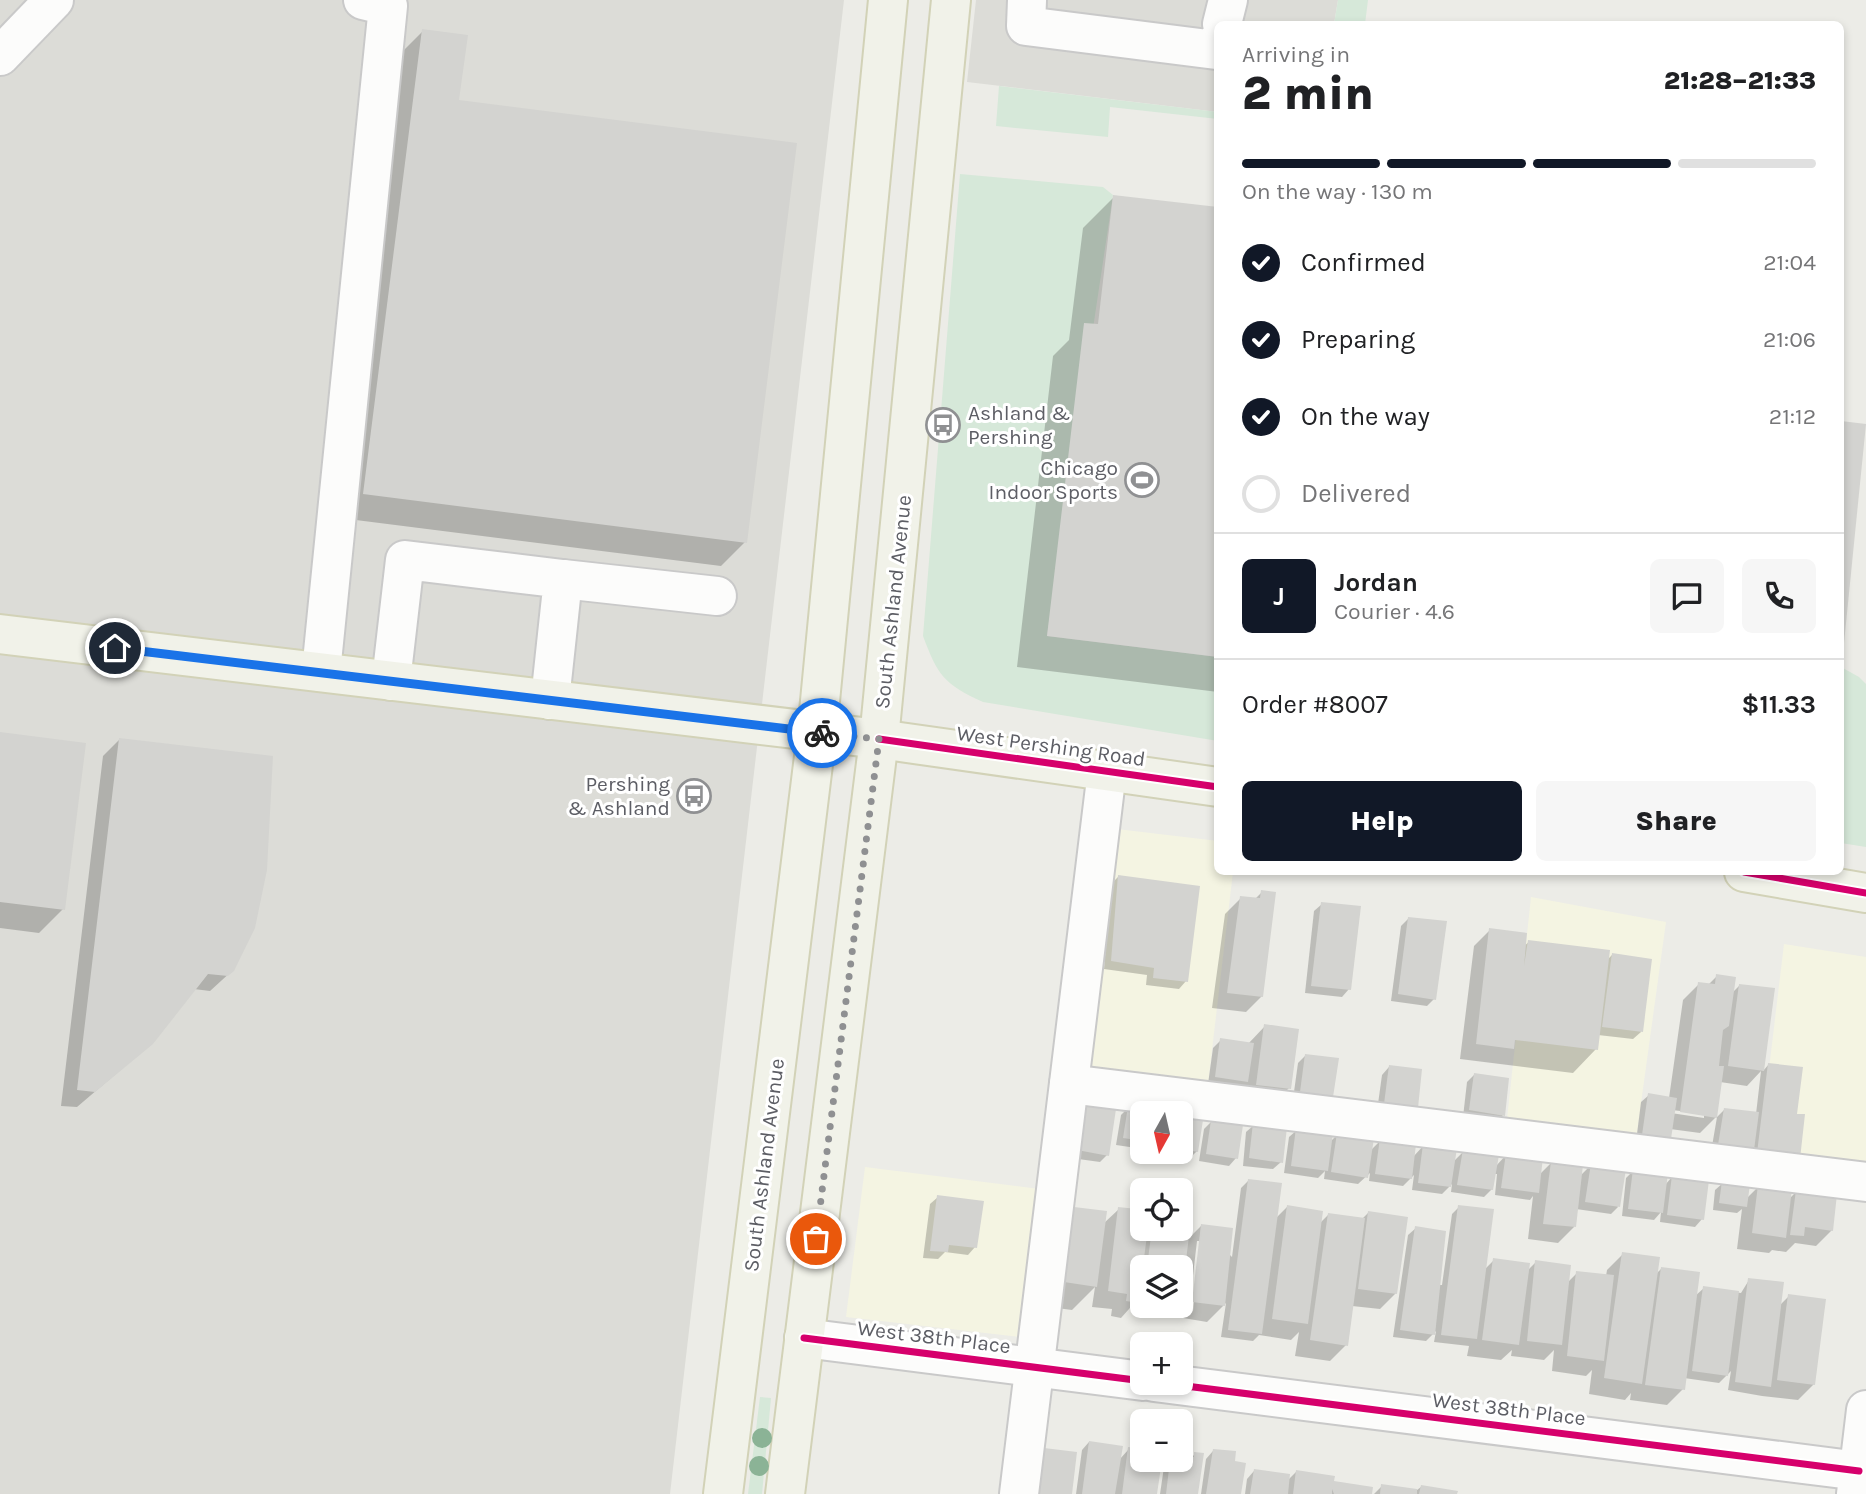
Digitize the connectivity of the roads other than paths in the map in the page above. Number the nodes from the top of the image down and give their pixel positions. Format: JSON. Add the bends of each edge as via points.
{"nodes":[{"id":1,"x":54,"y":0,"type":"edge"},
{"id":2,"x":363,"y":0,"type":"edge"},
{"id":3,"x":888,"y":0,"type":"edge"},
{"id":4,"x":951,"y":0,"type":"edge"},
{"id":5,"x":1027,"y":0,"type":"edge"},
{"id":6,"x":1228,"y":0,"type":"edge"},
{"id":7,"x":1223,"y":21,"type":"edge"},
{"id":8,"x":1214,"y":50,"type":"edge"},
{"id":9,"x":0,"y":56,"type":"edge"},
{"id":10,"x":563,"y":579,"type":"junction"},
{"id":11,"x":717,"y":596,"type":"dead end"},
{"id":12,"x":0,"y":634,"type":"edge"},
{"id":13,"x":321,"y":672,"type":"junction"},
{"id":14,"x":391,"y":681,"type":"junction"},
{"id":15,"x":550,"y":700,"type":"junction"},
{"id":16,"x":817,"y":732,"type":"junction"},
{"id":17,"x":879,"y":739,"type":"junction"},
{"id":18,"x":1107,"y":771,"type":"junction"},
{"id":19,"x":1214,"y":786,"type":"edge"},
{"id":20,"x":1761,"y":875,"type":"edge"},
{"id":21,"x":1866,"y":893,"type":"edge"},
{"id":22,"x":1069,"y":1084,"type":"junction"},
{"id":23,"x":1866,"y":1182,"type":"edge"},
{"id":24,"x":804,"y":1338,"type":"junction"},
{"id":25,"x":1034,"y":1367,"type":"junction"},
{"id":26,"x":1130,"y":1379,"type":"edge"},
{"id":27,"x":1193,"y":1388,"type":"edge"},
{"id":28,"x":1866,"y":1410,"type":"edge"},
{"id":29,"x":1857,"y":1482,"type":"edge"},
{"id":30,"x":723,"y":1494,"type":"edge"},
{"id":31,"x":785,"y":1494,"type":"edge"},
{"id":32,"x":1018,"y":1494,"type":"edge"}],
"edges":[{"from":1,"to":9,"type":"street"},
{"from":2,"to":13,"type":"street","via":[[388,6]]},
{"from":3,"to":16,"type":"main road","name":"South Ashland Avenue"},
{"from":4,"to":17,"type":"main road","name":"South Ashland Avenue"},
{"from":5,"to":8,"type":"street","via":[[1026,26]]},
{"from":6,"to":7,"type":"street"},
{"from":10,"to":11,"type":"street"},
{"from":10,"to":14,"type":"street","via":[[405,560]]},
{"from":10,"to":15,"type":"street"},
{"from":12,"to":13,"type":"main road","name":"West Pershing Road"},
{"from":13,"to":14,"type":"main road","name":"West Pershing Road"},
{"from":14,"to":15,"type":"main road","name":"West Pershing Road"},
{"from":15,"to":16,"type":"main road","name":"West Pershing Road"},
{"from":16,"to":17,"type":"main road","name":"West Pershing Road"},
{"from":16,"to":30,"type":"main road","name":"South Ashland Avenue"},
{"from":17,"to":18,"type":"main road","name":"West Pershing Road"},
{"from":17,"to":24,"type":"main road","name":"South Ashland Avenue"},
{"from":18,"to":19,"type":"main road","name":"West Pershing Road"},
{"from":18,"to":22,"type":"street"},
{"from":20,"to":21,"type":"main road"},
{"from":22,"to":23,"type":"street"},
{"from":22,"to":25,"type":"street"},
{"from":24,"to":25,"type":"street","name":"West 38th Place"},
{"from":24,"to":31,"type":"main road","name":"South Ashland Avenue"},
{"from":25,"to":26,"type":"street","name":"West 38th Place"},
{"from":25,"to":32,"type":"street"},
{"from":27,"to":29,"type":"street","name":"West 38th Place"},
{"from":28,"to":29,"type":"street"}]}
